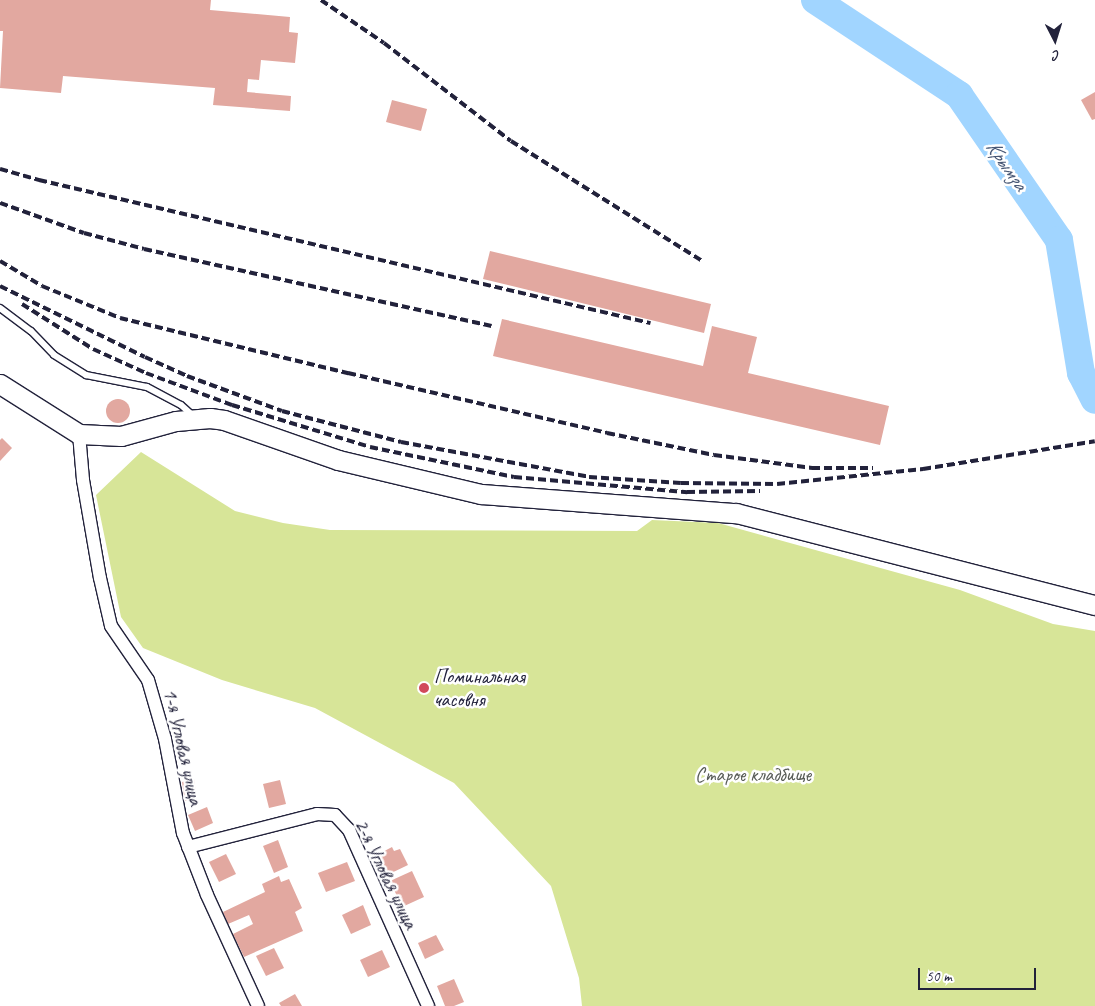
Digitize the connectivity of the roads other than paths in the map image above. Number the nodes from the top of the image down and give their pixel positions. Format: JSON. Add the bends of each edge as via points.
{"nodes":[{"id":1,"x":0,"y":308,"type":"edge"},
{"id":2,"x":0,"y":384,"type":"edge"},
{"id":3,"x":194,"y":418,"type":"junction"},
{"id":4,"x":79,"y":434,"type":"junction"},
{"id":5,"x":1095,"y":605,"type":"edge"},
{"id":6,"x":188,"y":847,"type":"junction"},
{"id":7,"x":258,"y":1006,"type":"edge"},
{"id":8,"x":428,"y":1006,"type":"edge"}],
"edges":[{"from":1,"to":3,"type":"lane","via":[[31,331],[54,355],[86,375],[147,387],[181,405]]},
{"from":2,"to":4,"type":"street"},
{"from":3,"to":4,"type":"street","via":[[121,436]]},
{"from":3,"to":5,"type":"street","via":[[224,420],[338,460],[481,494],[736,513]]},
{"from":4,"to":6,"type":"street","name":"1-я Угловая улица","via":[[85,490],[111,626],[148,680],[165,739]]},
{"from":6,"to":7,"type":"street","name":"1-я Угловая улица"},
{"from":6,"to":8,"type":"street","name":"2-я Угловая улица","via":[[317,814],[335,814],[349,830]]}]}
